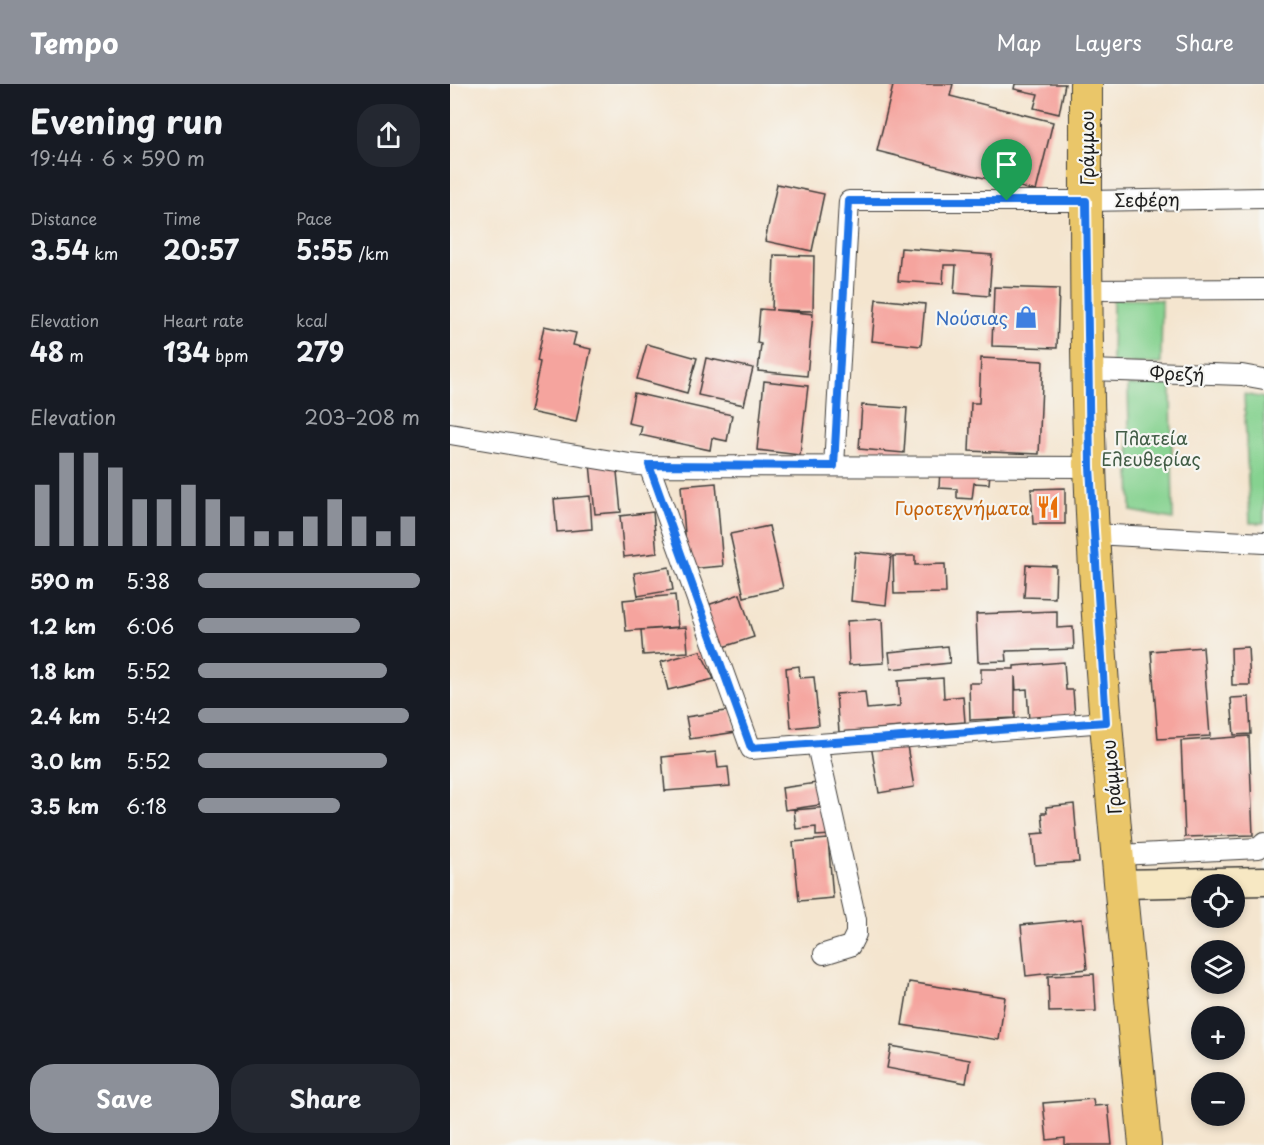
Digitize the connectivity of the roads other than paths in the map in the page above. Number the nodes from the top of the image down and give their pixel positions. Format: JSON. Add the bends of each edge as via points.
{"nodes":[{"id":1,"x":1086,"y":84,"type":"edge"},
{"id":2,"x":1264,"y":198,"type":"edge"},
{"id":3,"x":1086,"y":201,"type":"junction"},
{"id":4,"x":1264,"y":289,"type":"edge"},
{"id":5,"x":1087,"y":290,"type":"junction"},
{"id":6,"x":1089,"y":370,"type":"junction"},
{"id":7,"x":1264,"y":379,"type":"edge"},
{"id":8,"x":450,"y":434,"type":"edge"},
{"id":9,"x":649,"y":465,"type":"junction"},
{"id":10,"x":834,"y":466,"type":"junction"},
{"id":11,"x":1090,"y":467,"type":"junction"},
{"id":12,"x":1093,"y":534,"type":"junction"},
{"id":13,"x":1264,"y":543,"type":"edge"},
{"id":14,"x":1106,"y":722,"type":"junction"},
{"id":15,"x":817,"y":745,"type":"junction"},
{"id":16,"x":1264,"y":843,"type":"edge"},
{"id":17,"x":1120,"y":869,"type":"junction"},
{"id":18,"x":1264,"y":881,"type":"edge"},
{"id":19,"x":824,"y":954,"type":"dead end"},
{"id":20,"x":1145,"y":1145,"type":"edge"}],
"edges":[{"from":1,"to":3,"type":"main road","name":"Γράμμου"},
{"from":2,"to":3,"type":"street","name":"Σεφέρη"},
{"from":3,"to":5,"type":"main road","name":"Γράμμου"},
{"from":3,"to":10,"type":"street","name":"Σεφέρη","via":[[849,201]]},
{"from":4,"to":5,"type":"street"},
{"from":5,"to":6,"type":"main road","name":"Γράμμου"},
{"from":6,"to":7,"type":"street","name":"Φρεζή"},
{"from":6,"to":11,"type":"main road","name":"Γράμμου"},
{"from":8,"to":9,"type":"street"},
{"from":9,"to":10,"type":"street"},
{"from":9,"to":15,"type":"street","via":[[751,748]]},
{"from":10,"to":11,"type":"street"},
{"from":11,"to":12,"type":"main road","name":"Γράμμου"},
{"from":12,"to":13,"type":"street"},
{"from":12,"to":14,"type":"main road","name":"Γράμμου"},
{"from":14,"to":15,"type":"street"},
{"from":14,"to":17,"type":"main road","name":"Γράμμου"},
{"from":15,"to":19,"type":"street","via":[[856,920],[856,934],[850,945]]},
{"from":16,"to":17,"type":"street","via":[[1259,848]]},
{"from":17,"to":18,"type":"street"},
{"from":17,"to":20,"type":"main road","name":"Γράμμου"}]}
